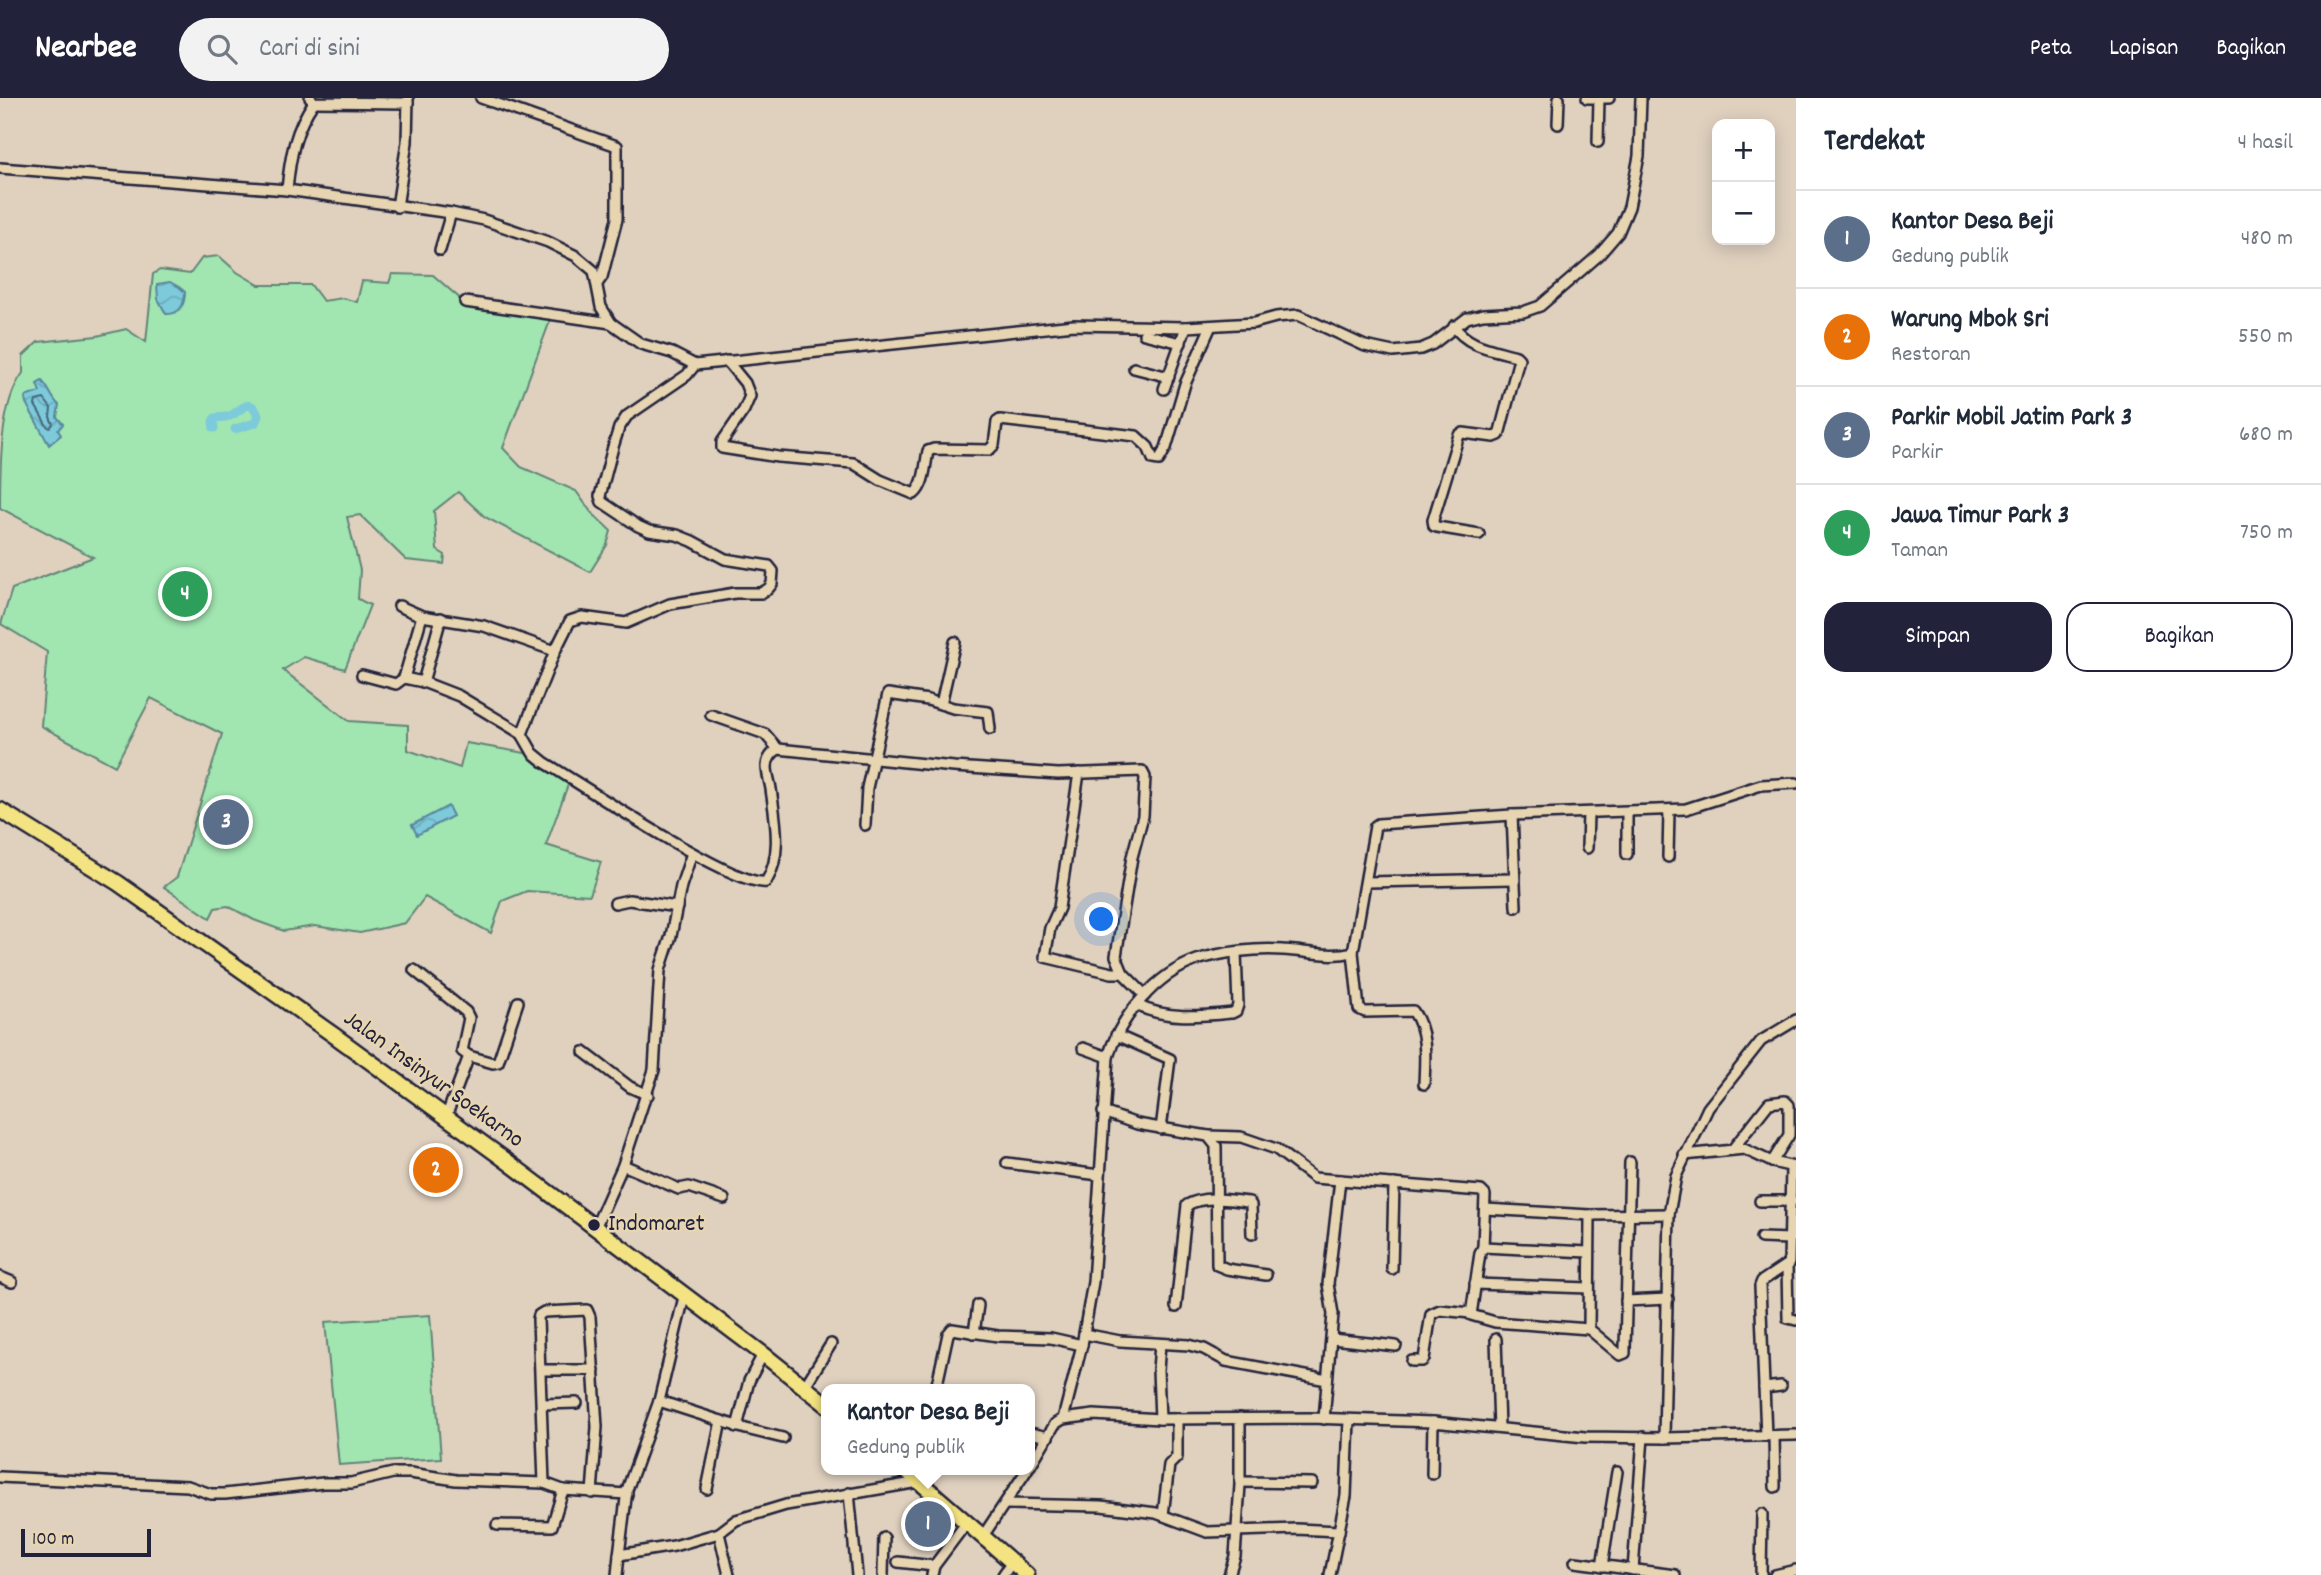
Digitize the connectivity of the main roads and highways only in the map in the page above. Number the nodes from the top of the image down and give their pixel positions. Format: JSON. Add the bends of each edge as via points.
{"nodes":[{"id":1,"x":0,"y":810,"type":"edge"},
{"id":2,"x":821,"y":1400,"type":"edge"},
{"id":3,"x":912,"y":1475,"type":"edge"},
{"id":4,"x":1027,"y":1575,"type":"edge"}],
"edges":[{"from":1,"to":2,"type":"main road","name":"Jalan Insinyur Soekarno","via":[[188,930],[446,1117]]},
{"from":3,"to":4,"type":"main road"}]}
